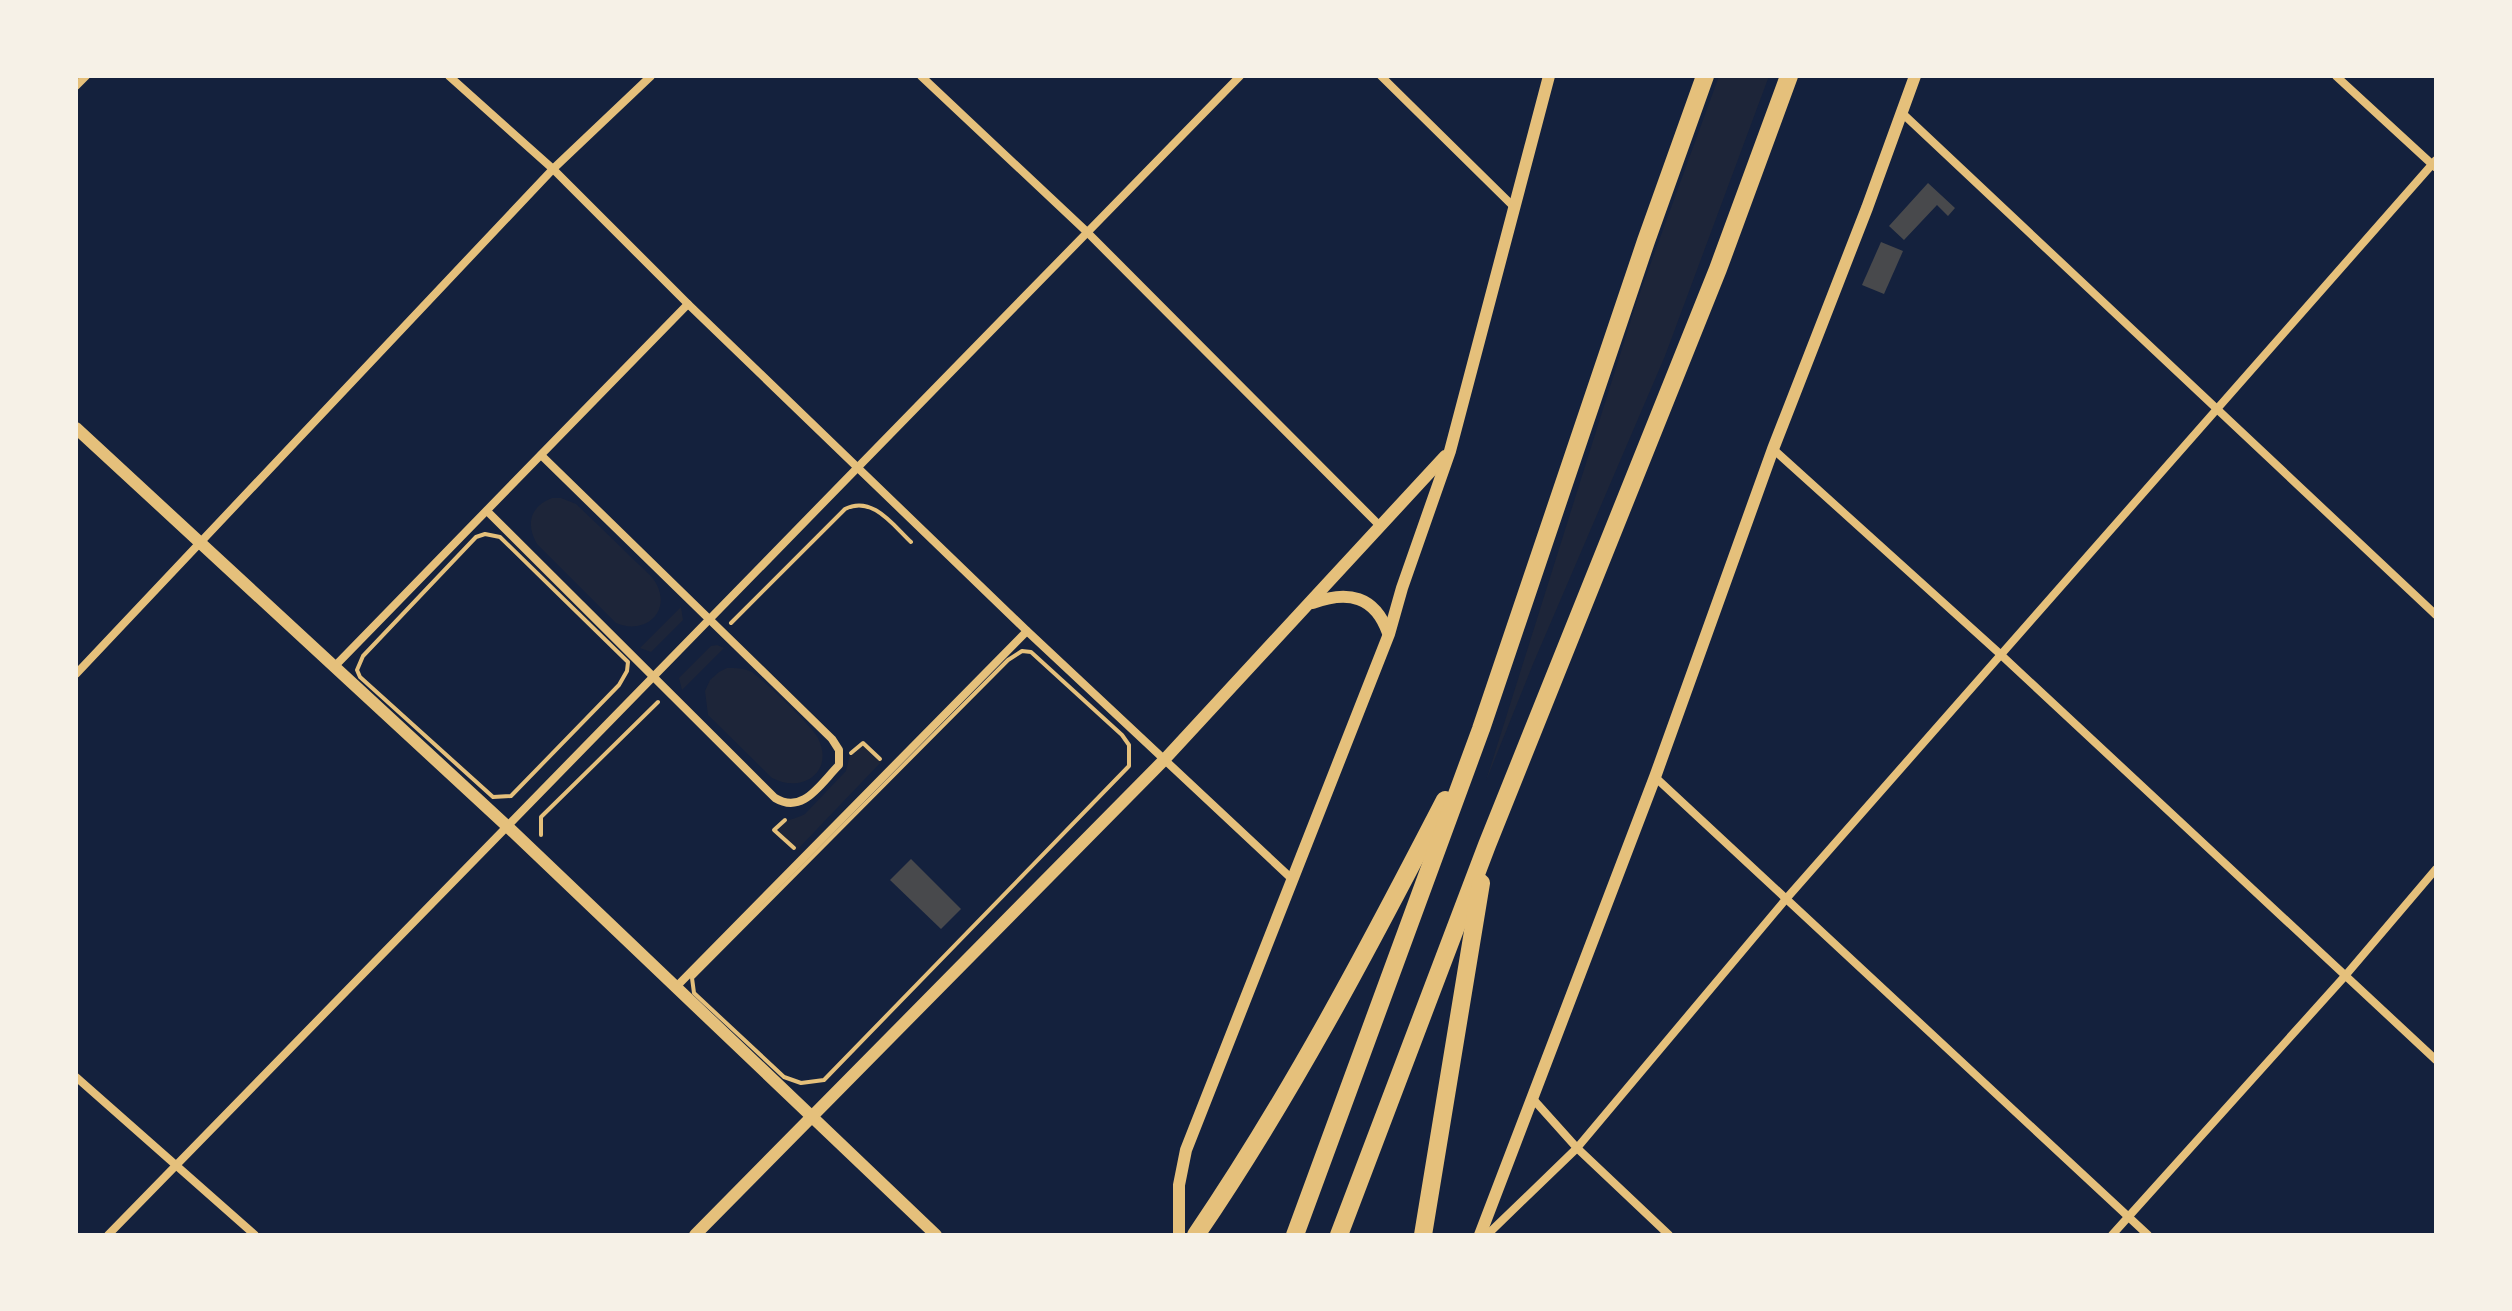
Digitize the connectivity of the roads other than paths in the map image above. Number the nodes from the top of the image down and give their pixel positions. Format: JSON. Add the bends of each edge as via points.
{"nodes":[{"id":1,"x":86,"y":76,"type":"edge"},
{"id":2,"x":449,"y":76,"type":"edge"},
{"id":3,"x":651,"y":76,"type":"edge"},
{"id":4,"x":921,"y":76,"type":"edge"},
{"id":5,"x":1240,"y":76,"type":"edge"},
{"id":6,"x":1381,"y":76,"type":"edge"},
{"id":7,"x":1549,"y":76,"type":"edge"},
{"id":8,"x":1705,"y":76,"type":"edge"},
{"id":9,"x":1789,"y":76,"type":"edge"},
{"id":10,"x":1915,"y":76,"type":"edge"},
{"id":11,"x":2336,"y":76,"type":"edge"},
{"id":12,"x":76,"y":86,"type":"edge"},
{"id":13,"x":1901,"y":112,"type":"junction"},
{"id":14,"x":2435,"y":164,"type":"edge"},
{"id":15,"x":553,"y":169,"type":"junction"},
{"id":16,"x":1514,"y":207,"type":"junction"},
{"id":17,"x":1087,"y":232,"type":"junction"},
{"id":18,"x":688,"y":304,"type":"junction"},
{"id":19,"x":2216,"y":409,"type":"junction"},
{"id":20,"x":76,"y":428,"type":"edge"},
{"id":21,"x":1773,"y":449,"type":"junction"},
{"id":22,"x":1450,"y":451,"type":"junction"},
{"id":23,"x":541,"y":455,"type":"junction"},
{"id":24,"x":858,"y":468,"type":"junction"},
{"id":25,"x":487,"y":511,"type":"junction"},
{"id":26,"x":1381,"y":527,"type":"junction"},
{"id":27,"x":200,"y":542,"type":"junction"},
{"id":28,"x":1310,"y":604,"type":"junction"},
{"id":29,"x":2436,"y":615,"type":"edge"},
{"id":30,"x":710,"y":620,"type":"junction"},
{"id":31,"x":1027,"y":631,"type":"junction"},
{"id":32,"x":1389,"y":634,"type":"junction"},
{"id":33,"x":1999,"y":653,"type":"junction"},
{"id":34,"x":334,"y":667,"type":"junction"},
{"id":35,"x":76,"y":674,"type":"edge"},
{"id":36,"x":654,"y":676,"type":"junction"},
{"id":37,"x":1481,"y":729,"type":"junction"},
{"id":38,"x":1164,"y":760,"type":"junction"},
{"id":39,"x":1655,"y":777,"type":"junction"},
{"id":40,"x":508,"y":827,"type":"junction"},
{"id":41,"x":1487,"y":845,"type":"junction"},
{"id":42,"x":2436,"y":869,"type":"edge"},
{"id":43,"x":1292,"y":879,"type":"junction"},
{"id":44,"x":1786,"y":899,"type":"junction"},
{"id":45,"x":2345,"y":976,"type":"junction"},
{"id":46,"x":675,"y":988,"type":"junction"},
{"id":47,"x":2436,"y":1060,"type":"edge"},
{"id":48,"x":76,"y":1077,"type":"edge"},
{"id":49,"x":1533,"y":1099,"type":"junction"},
{"id":50,"x":812,"y":1117,"type":"junction"},
{"id":51,"x":1577,"y":1148,"type":"junction"},
{"id":52,"x":175,"y":1166,"type":"junction"},
{"id":53,"x":2128,"y":1216,"type":"junction"},
{"id":54,"x":108,"y":1235,"type":"edge"},
{"id":55,"x":255,"y":1235,"type":"edge"},
{"id":56,"x":695,"y":1235,"type":"edge"},
{"id":57,"x":936,"y":1235,"type":"edge"},
{"id":58,"x":1179,"y":1235,"type":"edge"},
{"id":59,"x":1196,"y":1235,"type":"edge"},
{"id":60,"x":1295,"y":1235,"type":"edge"},
{"id":61,"x":1339,"y":1235,"type":"edge"},
{"id":62,"x":1423,"y":1235,"type":"edge"},
{"id":63,"x":1480,"y":1235,"type":"edge"},
{"id":64,"x":1487,"y":1235,"type":"edge"},
{"id":65,"x":1669,"y":1235,"type":"edge"},
{"id":66,"x":2112,"y":1235,"type":"edge"},
{"id":67,"x":2148,"y":1235,"type":"edge"}],
"edges":[{"from":1,"to":12,"type":"street"},
{"from":2,"to":15,"type":"street"},
{"from":3,"to":15,"type":"street"},
{"from":4,"to":17,"type":"street"},
{"from":5,"to":17,"type":"street"},
{"from":6,"to":16,"type":"street"},
{"from":7,"to":16,"type":"street"},
{"from":8,"to":37,"type":"highway"},
{"from":9,"to":41,"type":"highway","via":[[1718,269]]},
{"from":10,"to":13,"type":"street"},
{"from":11,"to":14,"type":"street"},
{"from":13,"to":19,"type":"street"},
{"from":13,"to":21,"type":"street"},
{"from":14,"to":19,"type":"street"},
{"from":15,"to":18,"type":"street"},
{"from":15,"to":27,"type":"street"},
{"from":16,"to":22,"type":"street"},
{"from":17,"to":24,"type":"street"},
{"from":17,"to":26,"type":"street"},
{"from":18,"to":23,"type":"street"},
{"from":18,"to":24,"type":"street"},
{"from":19,"to":29,"type":"street"},
{"from":19,"to":33,"type":"street"},
{"from":20,"to":27,"type":"street"},
{"from":21,"to":33,"type":"street"},
{"from":21,"to":39,"type":"street"},
{"from":22,"to":26,"type":"street"},
{"from":22,"to":32,"type":"street"},
{"from":23,"to":25,"type":"street"},
{"from":23,"to":30,"type":"street"},
{"from":24,"to":30,"type":"street"},
{"from":24,"to":31,"type":"street"},
{"from":25,"to":34,"type":"street"},
{"from":25,"to":36,"type":"street"},
{"from":26,"to":28,"type":"street"},
{"from":27,"to":34,"type":"street"},
{"from":27,"to":35,"type":"street"},
{"from":28,"to":32,"type":"street","via":[[1344,595],[1359,598],[1373,606]]},
{"from":28,"to":38,"type":"street"},
{"from":30,"to":36,"type":"street"},
{"from":30,"to":36,"type":"street","via":[[839,750],[839,765],[802,802],[792,805],[775,798]]},
{"from":31,"to":38,"type":"street"},
{"from":31,"to":46,"type":"street"},
{"from":32,"to":43,"type":"street"},
{"from":33,"to":44,"type":"street"},
{"from":33,"to":45,"type":"street"},
{"from":34,"to":40,"type":"street"},
{"from":36,"to":40,"type":"street"},
{"from":37,"to":59,"type":"highway","via":[[1365,955],[1248,1159]]},
{"from":37,"to":60,"type":"highway"},
{"from":38,"to":43,"type":"street"},
{"from":38,"to":50,"type":"street"},
{"from":39,"to":44,"type":"street"},
{"from":39,"to":49,"type":"street"},
{"from":40,"to":46,"type":"street"},
{"from":40,"to":52,"type":"street"},
{"from":41,"to":61,"type":"highway"},
{"from":41,"to":62,"type":"highway"},
{"from":42,"to":45,"type":"street"},
{"from":43,"to":58,"type":"street","via":[[1186,1150],[1179,1185]]},
{"from":44,"to":51,"type":"street"},
{"from":44,"to":53,"type":"street"},
{"from":45,"to":47,"type":"street"},
{"from":45,"to":53,"type":"street"},
{"from":46,"to":50,"type":"street"},
{"from":48,"to":52,"type":"street"},
{"from":49,"to":51,"type":"street"},
{"from":49,"to":63,"type":"street"},
{"from":50,"to":56,"type":"street"},
{"from":50,"to":57,"type":"street"},
{"from":51,"to":64,"type":"street"},
{"from":51,"to":65,"type":"street"},
{"from":52,"to":54,"type":"street"},
{"from":52,"to":55,"type":"street"},
{"from":53,"to":66,"type":"street"},
{"from":53,"to":67,"type":"street"}]}
